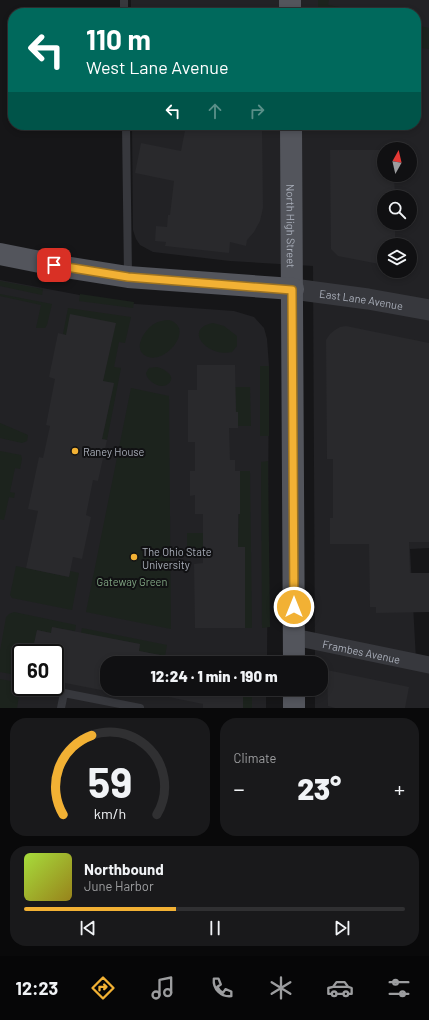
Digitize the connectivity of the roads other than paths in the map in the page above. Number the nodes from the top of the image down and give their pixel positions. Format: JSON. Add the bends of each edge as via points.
{"nodes":[{"id":1,"x":126,"y":130,"type":"edge"},
{"id":2,"x":291,"y":130,"type":"edge"},
{"id":3,"x":0,"y":254,"type":"edge"},
{"id":4,"x":128,"y":277,"type":"junction"},
{"id":5,"x":292,"y":290,"type":"junction"},
{"id":6,"x":429,"y":310,"type":"edge"},
{"id":7,"x":294,"y":637,"type":"junction"},
{"id":8,"x":294,"y":656,"type":"edge"},
{"id":9,"x":429,"y":665,"type":"edge"},
{"id":10,"x":294,"y":696,"type":"edge"},
{"id":11,"x":61,"y":708,"type":"edge"},
{"id":12,"x":140,"y":708,"type":"edge"},
{"id":13,"x":294,"y":708,"type":"edge"}],
"edges":[{"from":1,"to":4,"type":"lane"},
{"from":2,"to":5,"type":"main road","name":"North High Street"},
{"from":3,"to":4,"type":"main road"},
{"from":4,"to":5,"type":"main road"},
{"from":5,"to":6,"type":"street","name":"East Lane Avenue","via":[[368,299]]},
{"from":5,"to":7,"type":"main road","name":"North High Street"},
{"from":7,"to":8,"type":"main road","name":"North High Street"},
{"from":7,"to":9,"type":"street","name":"Frambes Avenue"},
{"from":10,"to":13,"type":"main road"},
{"from":11,"to":12,"type":"lane","via":[[64,693]]}]}
